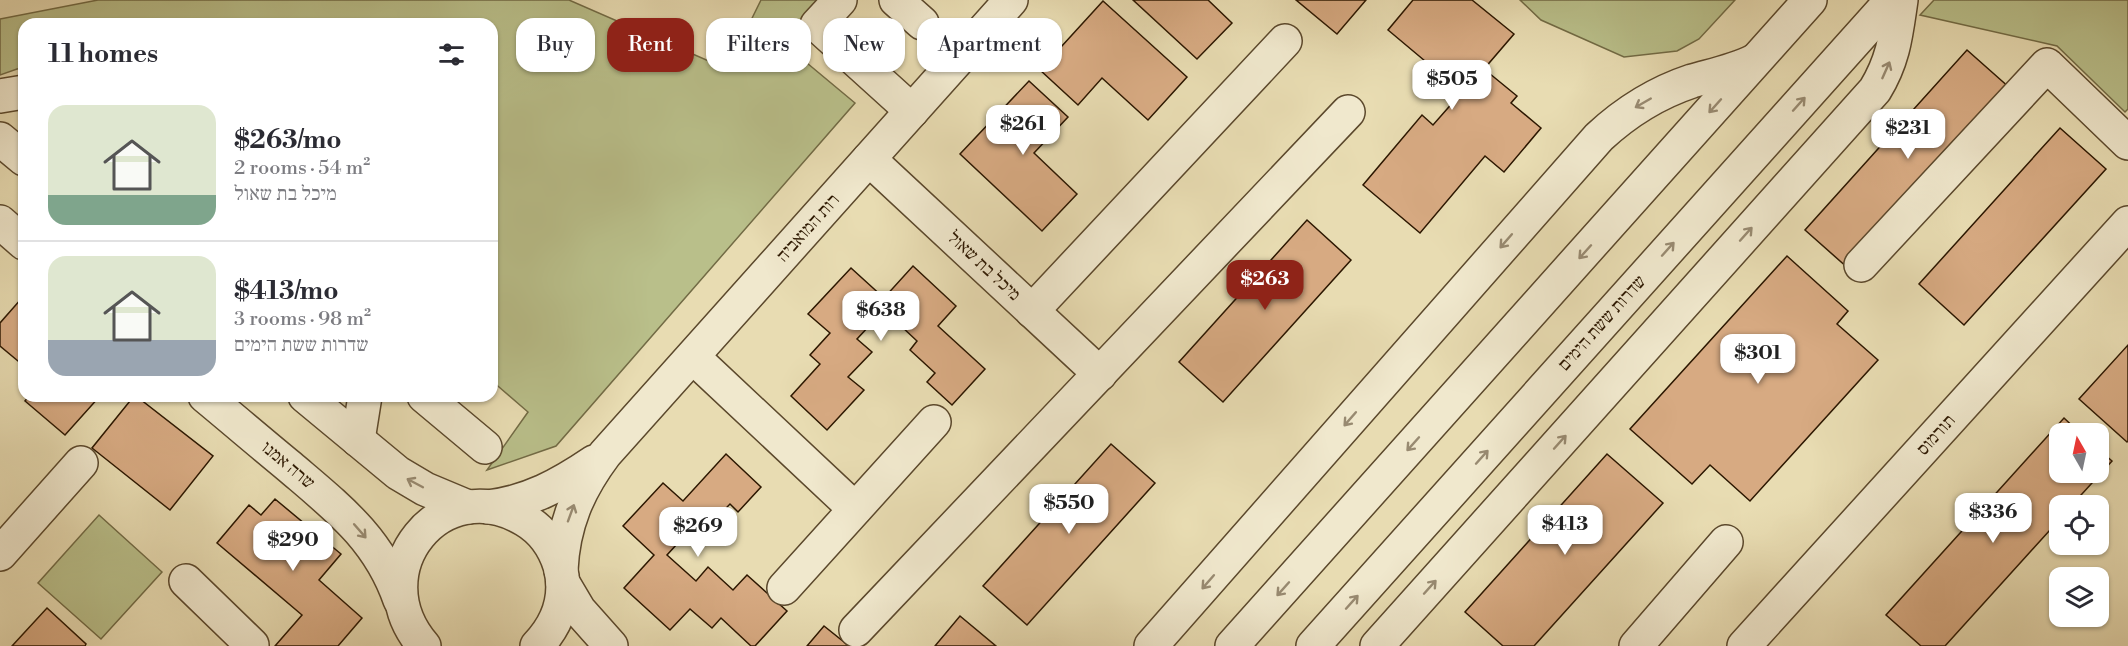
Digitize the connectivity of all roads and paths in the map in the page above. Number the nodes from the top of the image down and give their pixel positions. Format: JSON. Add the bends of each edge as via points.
{"nodes":[{"id":1,"x":840,"y":0,"type":"edge"},
{"id":2,"x":896,"y":0,"type":"edge"},
{"id":3,"x":1011,"y":0,"type":"edge"},
{"id":4,"x":1810,"y":0,"type":"edge"},
{"id":5,"x":1892,"y":0,"type":"edge"},
{"id":6,"x":1901,"y":0,"type":"edge"},
{"id":7,"x":917,"y":19,"type":"edge"},
{"id":8,"x":1285,"y":41,"type":"dead end"},
{"id":9,"x":1756,"y":60,"type":"junction"},
{"id":10,"x":18,"y":93,"type":"edge"},
{"id":11,"x":0,"y":96,"type":"edge"},
{"id":12,"x":912,"y":111,"type":"junction"},
{"id":13,"x":1348,"y":112,"type":"dead end"},
{"id":14,"x":0,"y":139,"type":"edge"},
{"id":15,"x":2128,"y":142,"type":"edge"},
{"id":16,"x":18,"y":154,"type":"edge"},
{"id":17,"x":869,"y":159,"type":"junction"},
{"id":18,"x":0,"y":222,"type":"edge"},
{"id":19,"x":2128,"y":224,"type":"edge"},
{"id":20,"x":18,"y":238,"type":"edge"},
{"id":21,"x":1861,"y":265,"type":"dead end"},
{"id":22,"x":1032,"y":310,"type":"junction"},
{"id":23,"x":693,"y":357,"type":"junction"},
{"id":24,"x":1100,"y":374,"type":"junction"},
{"id":25,"x":213,"y":402,"type":"edge"},
{"id":26,"x":312,"y":402,"type":"edge"},
{"id":27,"x":364,"y":402,"type":"edge"},
{"id":28,"x":431,"y":402,"type":"edge"},
{"id":29,"x":934,"y":422,"type":"dead end"},
{"id":30,"x":358,"y":440,"type":"junction"},
{"id":31,"x":485,"y":447,"type":"dead end"},
{"id":32,"x":605,"y":454,"type":"junction"},
{"id":33,"x":81,"y":463,"type":"dead end"},
{"id":34,"x":478,"y":507,"type":"junction"},
{"id":35,"x":855,"y":509,"type":"junction"},
{"id":36,"x":1726,"y":542,"type":"dead end"},
{"id":37,"x":0,"y":554,"type":"edge"},
{"id":38,"x":562,"y":576,"type":"junction"},
{"id":39,"x":186,"y":581,"type":"dead end"},
{"id":40,"x":784,"y":588,"type":"dead end"},
{"id":41,"x":402,"y":607,"type":"junction"},
{"id":42,"x":856,"y":630,"type":"dead end"},
{"id":43,"x":251,"y":646,"type":"edge"},
{"id":44,"x":397,"y":646,"type":"edge"},
{"id":45,"x":424,"y":646,"type":"edge"},
{"id":46,"x":537,"y":646,"type":"edge"},
{"id":47,"x":611,"y":646,"type":"edge"},
{"id":48,"x":1151,"y":646,"type":"edge"},
{"id":49,"x":1232,"y":646,"type":"edge"},
{"id":50,"x":1313,"y":646,"type":"edge"},
{"id":51,"x":1377,"y":646,"type":"edge"},
{"id":52,"x":1636,"y":646,"type":"edge"},
{"id":53,"x":1744,"y":646,"type":"edge"}],
"edges":[{"from":1,"to":12,"type":"street","via":[[817,25]]},
{"from":2,"to":7,"type":"street"},
{"from":3,"to":12,"type":"street","name":"רות המואביה"},
{"from":4,"to":9,"type":"street"},
{"from":50,"to":5,"type":"street","name":"שדרות ששת הימים","one_way":true},
{"from":51,"to":6,"type":"street","one_way":true,"via":[[1875,90],[1894,48]]},
{"from":8,"to":22,"type":"street"},
{"from":9,"to":48,"type":"street","one_way":true,"via":[[1651,98],[1599,137]]},
{"from":9,"to":49,"type":"street","one_way":true},
{"from":10,"to":11,"type":"street"},
{"from":12,"to":17,"type":"street","name":"רות המואביה"},
{"from":13,"to":24,"type":"street"},
{"from":14,"to":16,"type":"street"},
{"from":15,"to":21,"type":"street","via":[[2047,65]]},
{"from":17,"to":22,"type":"street","name":"מיכל בת שאול"},
{"from":17,"to":23,"type":"street","name":"רות המואביה"},
{"from":18,"to":20,"type":"street"},
{"from":19,"to":53,"type":"street","name":"תורמוס"},
{"from":22,"to":24,"type":"street","name":"מיכל בת שאול"},
{"from":23,"to":32,"type":"street","name":"רות המואביה"},
{"from":23,"to":35,"type":"street"},
{"from":24,"to":42,"type":"street"},
{"from":25,"to":41,"type":"street","name":"שרה אמנו","one_way":true,"via":[[348,517],[392,576]]},
{"from":26,"to":30,"type":"street"},
{"from":27,"to":30,"type":"street"},
{"from":28,"to":31,"type":"street"},
{"from":29,"to":35,"type":"street"},
{"from":34,"to":30,"type":"street","one_way":true,"via":[[407,479]]},
{"from":32,"to":34,"type":"street","name":"רות המואביה","via":[[541,494],[516,503]]},
{"from":38,"to":32,"type":"street","name":"רות המואביה","one_way":true,"via":[[564,533],[572,510],[582,487]]},
{"from":33,"to":37,"type":"street"},
{"from":34,"to":38,"type":"street","via":[[507,511],[539,530],[554,550]]},
{"from":34,"to":41,"type":"street","name":"רות המואביה","via":[[455,511],[433,522],[415,540],[401,575]]},
{"from":35,"to":40,"type":"street"},
{"from":36,"to":52,"type":"street"},
{"from":38,"to":46,"type":"street","name":"רות המואביה","via":[[563,594],[554,625]]},
{"from":38,"to":47,"type":"street","via":[[579,610]]},
{"from":39,"to":43,"type":"street"},
{"from":41,"to":44,"type":"street"},
{"from":41,"to":45,"type":"street","name":"שרה אמנו","via":[[409,626]]}]}
